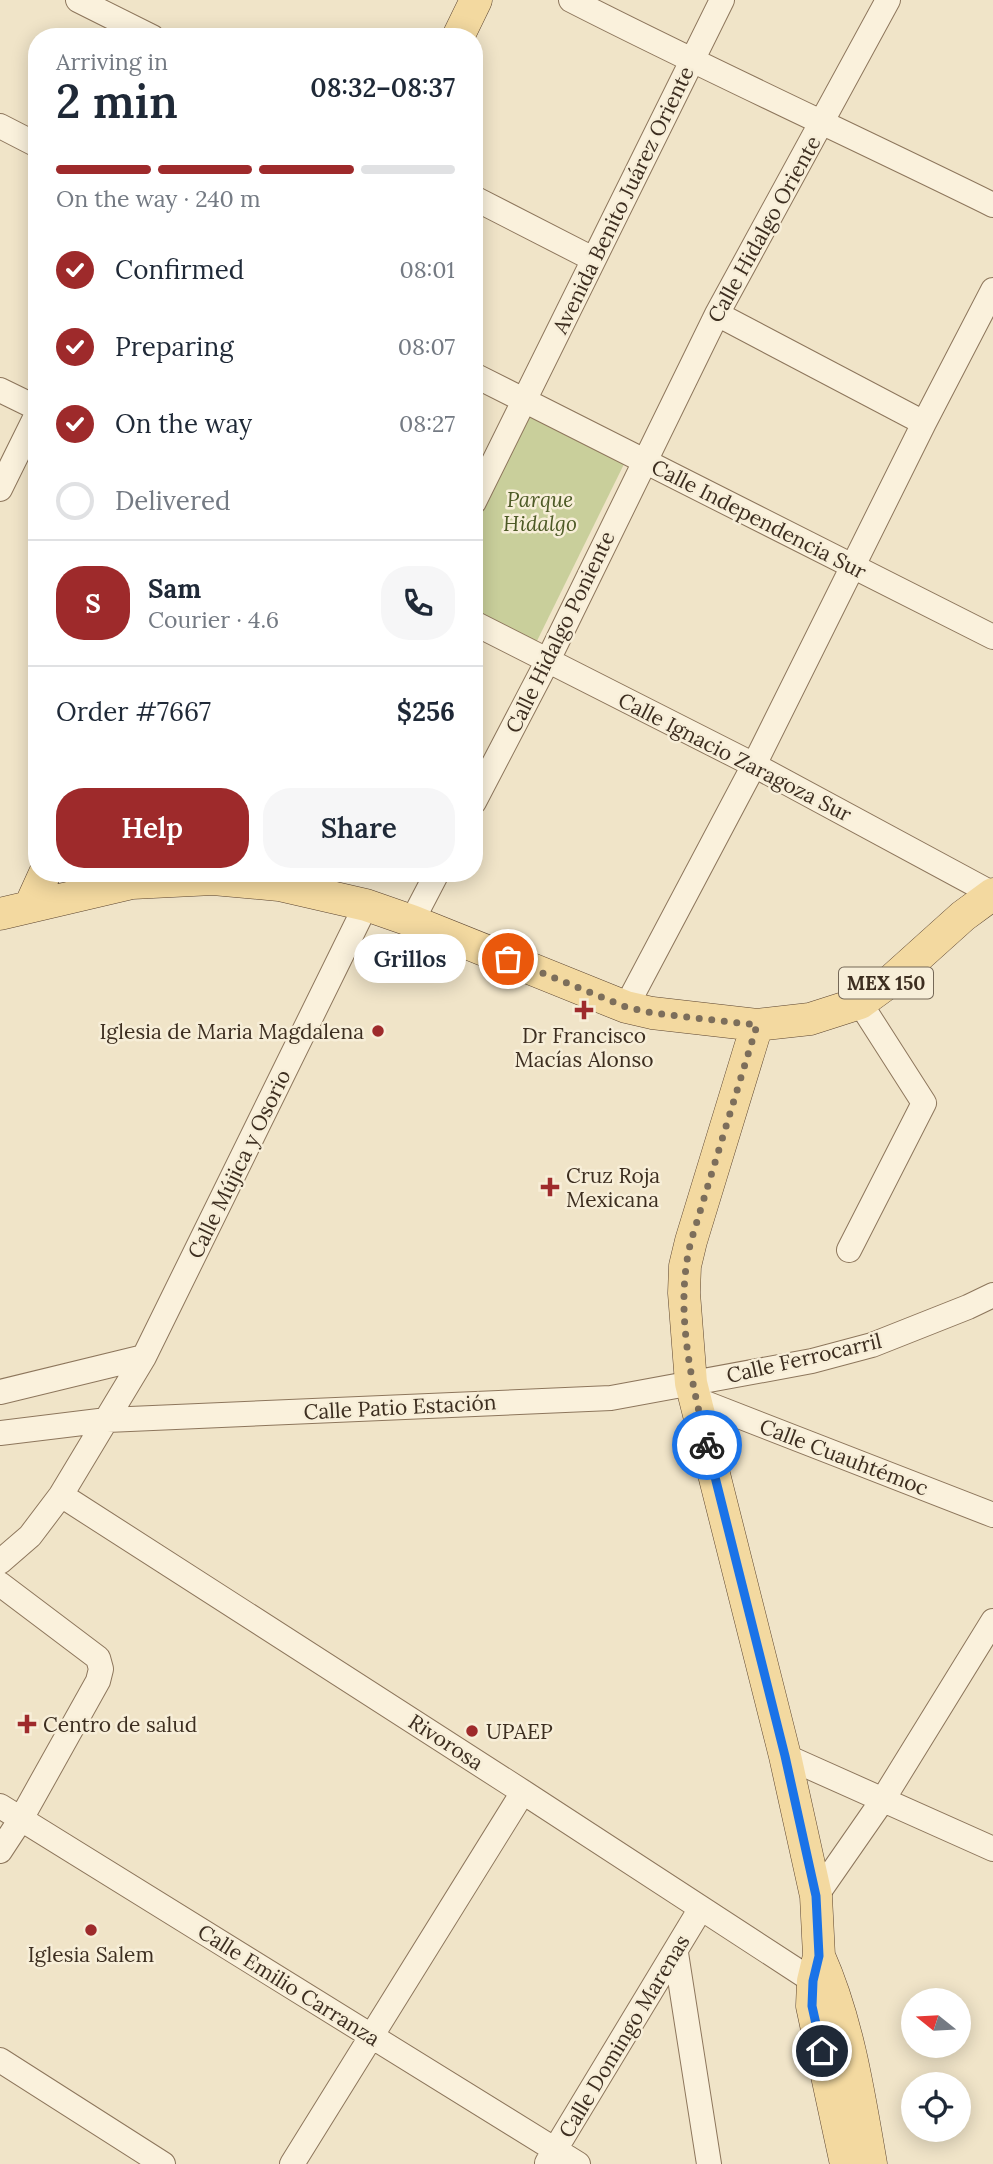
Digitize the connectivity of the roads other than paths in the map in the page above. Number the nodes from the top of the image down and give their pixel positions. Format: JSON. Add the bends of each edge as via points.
{"nodes":[{"id":1,"x":78,"y":0,"type":"edge"},
{"id":2,"x":476,"y":0,"type":"edge"},
{"id":3,"x":571,"y":0,"type":"edge"},
{"id":4,"x":722,"y":0,"type":"edge"},
{"id":5,"x":888,"y":0,"type":"edge"},
{"id":6,"x":134,"y":28,"type":"edge"},
{"id":7,"x":462,"y":28,"type":"edge"},
{"id":8,"x":692,"y":62,"type":"junction"},
{"id":9,"x":822,"y":122,"type":"junction"},
{"id":10,"x":0,"y":125,"type":"edge"},
{"id":11,"x":28,"y":140,"type":"edge"},
{"id":12,"x":483,"y":203,"type":"edge"},
{"id":13,"x":993,"y":205,"type":"edge"},
{"id":14,"x":593,"y":259,"type":"junction"},
{"id":15,"x":993,"y":290,"type":"edge"},
{"id":16,"x":717,"y":314,"type":"junction"},
{"id":17,"x":483,"y":379,"type":"edge"},
{"id":18,"x":0,"y":390,"type":"edge"},
{"id":19,"x":525,"y":400,"type":"junction"},
{"id":20,"x":28,"y":404,"type":"edge"},
{"id":21,"x":924,"y":423,"type":"junction"},
{"id":22,"x":28,"y":432,"type":"edge"},
{"id":23,"x":644,"y":460,"type":"junction"},
{"id":24,"x":483,"y":484,"type":"edge"},
{"id":25,"x":0,"y":489,"type":"edge"},
{"id":26,"x":852,"y":568,"type":"junction"},
{"id":27,"x":483,"y":628,"type":"edge"},
{"id":28,"x":993,"y":637,"type":"edge"},
{"id":29,"x":548,"y":660,"type":"junction"},
{"id":30,"x":754,"y":765,"type":"junction"},
{"id":31,"x":483,"y":785,"type":"edge"},
{"id":32,"x":41,"y":882,"type":"edge"},
{"id":33,"x":152,"y":882,"type":"edge"},
{"id":34,"x":292,"y":882,"type":"edge"},
{"id":35,"x":432,"y":882,"type":"edge"},
{"id":36,"x":993,"y":894,"type":"edge"},
{"id":37,"x":366,"y":905,"type":"junction"},
{"id":38,"x":30,"y":906,"type":"junction"},
{"id":39,"x":0,"y":914,"type":"edge"},
{"id":40,"x":412,"y":921,"type":"junction"},
{"id":41,"x":860,"y":1003,"type":"junction"},
{"id":42,"x":626,"y":1007,"type":"junction"},
{"id":43,"x":757,"y":1025,"type":"junction"},
{"id":44,"x":849,"y":1250,"type":"dead end"},
{"id":45,"x":993,"y":1295,"type":"edge"},
{"id":46,"x":144,"y":1357,"type":"junction"},
{"id":47,"x":693,"y":1391,"type":"junction"},
{"id":48,"x":0,"y":1392,"type":"edge"},
{"id":49,"x":107,"y":1420,"type":"junction"},
{"id":50,"x":0,"y":1433,"type":"edge"},
{"id":51,"x":61,"y":1494,"type":"junction"},
{"id":52,"x":993,"y":1515,"type":"edge"},
{"id":53,"x":0,"y":1562,"type":"edge"},
{"id":54,"x":0,"y":1584,"type":"edge"},
{"id":55,"x":993,"y":1621,"type":"edge"},
{"id":56,"x":785,"y":1756,"type":"junction"},
{"id":57,"x":523,"y":1792,"type":"junction"},
{"id":58,"x":883,"y":1801,"type":"junction"},
{"id":59,"x":10,"y":1813,"type":"edge"},
{"id":60,"x":993,"y":1849,"type":"edge"},
{"id":61,"x":0,"y":1851,"type":"edge"},
{"id":62,"x":816,"y":1896,"type":"junction"},
{"id":63,"x":701,"y":1908,"type":"junction"},
{"id":64,"x":676,"y":1953,"type":"junction"},
{"id":65,"x":821,"y":1974,"type":"junction"},
{"id":66,"x":373,"y":2036,"type":"junction"},
{"id":67,"x":0,"y":2060,"type":"edge"},
{"id":68,"x":845,"y":2095,"type":"junction"},
{"id":69,"x":551,"y":2157,"type":"edge"},
{"id":70,"x":163,"y":2164,"type":"edge"},
{"id":71,"x":292,"y":2164,"type":"edge"},
{"id":72,"x":578,"y":2164,"type":"edge"},
{"id":73,"x":709,"y":2164,"type":"edge"},
{"id":74,"x":846,"y":2164,"type":"edge"},
{"id":75,"x":871,"y":2164,"type":"edge"}],
"edges":[{"from":1,"to":6,"type":"street"},
{"from":2,"to":7,"type":"main road"},
{"from":3,"to":8,"type":"street"},
{"from":4,"to":8,"type":"street","name":"Avenida Benito Juárez Oriente"},
{"from":5,"to":9,"type":"street","name":"Calle Hidalgo Oriente"},
{"from":8,"to":9,"type":"street"},
{"from":8,"to":14,"type":"street","name":"Avenida Benito Juárez Oriente"},
{"from":9,"to":13,"type":"street"},
{"from":9,"to":16,"type":"street","name":"Calle Hidalgo Oriente"},
{"from":10,"to":11,"type":"street"},
{"from":12,"to":14,"type":"street"},
{"from":14,"to":19,"type":"street","name":"Avenida Benito Juárez Oriente"},
{"from":15,"to":21,"type":"street"},
{"from":16,"to":21,"type":"street"},
{"from":16,"to":23,"type":"street","name":"Calle Hidalgo Oriente"},
{"from":17,"to":19,"type":"street","name":"Calle Independencia Sur"},
{"from":18,"to":20,"type":"street"},
{"from":19,"to":23,"type":"street","name":"Calle Independencia Sur"},
{"from":19,"to":24,"type":"street","name":"Avenida Benito Juárez Oriente"},
{"from":21,"to":26,"type":"street"},
{"from":22,"to":25,"type":"street"},
{"from":23,"to":26,"type":"street","name":"Calle Independencia Sur"},
{"from":23,"to":29,"type":"street","name":"Calle Hidalgo Poniente"},
{"from":26,"to":28,"type":"street","name":"Calle Independencia Sur"},
{"from":26,"to":30,"type":"street"},
{"from":27,"to":29,"type":"street","name":"Calle Ignacio Zaragoza Sur"},
{"from":29,"to":30,"type":"street","name":"Calle Ignacio Zaragoza Sur"},
{"from":29,"to":31,"type":"street","name":"Calle Hidalgo Poniente"},
{"from":30,"to":36,"type":"street","name":"Calle Ignacio Zaragoza Sur"},
{"from":30,"to":42,"type":"street"},
{"from":32,"to":38,"type":"main road"},
{"from":33,"to":38,"type":"main road","number":"MEX 150"},
{"from":34,"to":37,"type":"main road","number":"MEX 150"},
{"from":35,"to":40,"type":"street"},
{"from":36,"to":41,"type":"main road","number":"MEX 150"},
{"from":37,"to":40,"type":"main road","number":"MEX 150"},
{"from":37,"to":46,"type":"street","name":"Calle Mújica y Osorio"},
{"from":38,"to":39,"type":"main road","number":"MEX 150"},
{"from":40,"to":42,"type":"main road","number":"MEX 150"},
{"from":41,"to":43,"type":"main road","number":"MEX 150","via":[[810,1019]]},
{"from":41,"to":44,"type":"street","via":[[924,1103]]},
{"from":42,"to":43,"type":"main road","number":"MEX 150"},
{"from":43,"to":47,"type":"main road","via":[[688,1253],[684,1293]]},
{"from":45,"to":47,"type":"street","name":"Calle Ferrocarril","via":[[872,1345]]},
{"from":46,"to":48,"type":"street"},
{"from":46,"to":49,"type":"street","name":"Calle Mújica y Osorio"},
{"from":47,"to":49,"type":"street","name":"Calle Patio Estación"},
{"from":47,"to":52,"type":"street","name":"Calle Cuauhtémoc"},
{"from":47,"to":56,"type":"main road"},
{"from":49,"to":50,"type":"street"},
{"from":49,"to":51,"type":"street","name":"Calle Mújica y Osorio"},
{"from":51,"to":53,"type":"street","name":"Calle Mújica y Osorio","via":[[30,1536]]},
{"from":51,"to":57,"type":"street","name":"Rivorosa"},
{"from":54,"to":59,"type":"street","via":[[98,1658],[101,1669],[98,1681]]},
{"from":55,"to":58,"type":"street"},
{"from":56,"to":58,"type":"street"},
{"from":56,"to":62,"type":"main road"},
{"from":57,"to":63,"type":"street","name":"Rivorosa"},
{"from":57,"to":66,"type":"street"},
{"from":58,"to":60,"type":"street"},
{"from":58,"to":62,"type":"street"},
{"from":59,"to":61,"type":"street"},
{"from":59,"to":66,"type":"street","name":"Calle Emilio Carranza"},
{"from":62,"to":65,"type":"main road"},
{"from":63,"to":64,"type":"street","name":"Calle Domingo Marenas"},
{"from":63,"to":65,"type":"street","name":"Rivorosa"},
{"from":64,"to":69,"type":"street","name":"Calle Domingo Marenas"},
{"from":64,"to":73,"type":"street"},
{"from":65,"to":68,"type":"main road"},
{"from":66,"to":69,"type":"street","name":"Calle Emilio Carranza"},
{"from":66,"to":71,"type":"street"},
{"from":67,"to":70,"type":"street"},
{"from":68,"to":74,"type":"main road"},
{"from":68,"to":75,"type":"main road"},
{"from":69,"to":72,"type":"street","name":"Calle Emilio Carranza"}]}
